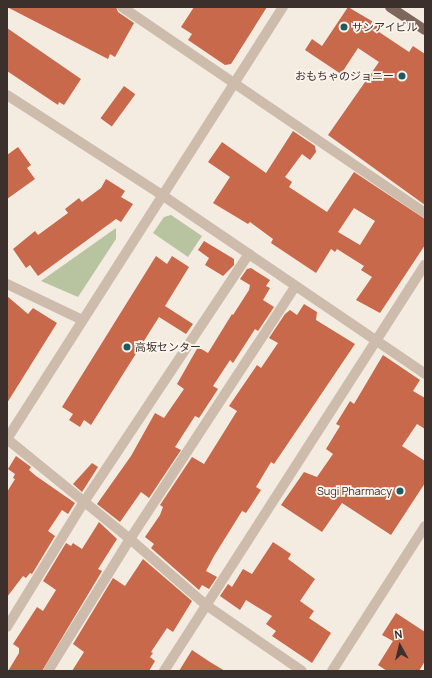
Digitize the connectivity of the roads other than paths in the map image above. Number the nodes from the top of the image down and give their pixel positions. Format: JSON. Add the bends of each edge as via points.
{"nodes":[{"id":1,"x":122,"y":7,"type":"edge"},
{"id":2,"x":282,"y":7,"type":"edge"},
{"id":3,"x":390,"y":7,"type":"edge"},
{"id":4,"x":425,"y":30,"type":"edge"},
{"id":5,"x":234,"y":84,"type":"junction"},
{"id":6,"x":7,"y":95,"type":"edge"},
{"id":7,"x":162,"y":195,"type":"junction"},
{"id":8,"x":425,"y":213,"type":"edge"},
{"id":9,"x":249,"y":254,"type":"junction"},
{"id":10,"x":425,"y":265,"type":"edge"},
{"id":11,"x":7,"y":284,"type":"edge"},
{"id":12,"x":295,"y":287,"type":"junction"},
{"id":13,"x":82,"y":320,"type":"junction"},
{"id":14,"x":377,"y":342,"type":"junction"},
{"id":15,"x":425,"y":374,"type":"edge"},
{"id":16,"x":7,"y":439,"type":"edge"},
{"id":17,"x":84,"y":502,"type":"junction"},
{"id":18,"x":425,"y":526,"type":"edge"},
{"id":19,"x":130,"y":539,"type":"junction"},
{"id":20,"x":206,"y":605,"type":"junction"},
{"id":21,"x":7,"y":627,"type":"edge"},
{"id":22,"x":48,"y":671,"type":"edge"},
{"id":23,"x":164,"y":671,"type":"edge"},
{"id":24,"x":302,"y":671,"type":"edge"},
{"id":25,"x":332,"y":671,"type":"edge"}],
"edges":[{"from":1,"to":5,"type":"street"},
{"from":2,"to":5,"type":"street"},
{"from":3,"to":4,"type":"main road"},
{"from":5,"to":7,"type":"street"},
{"from":5,"to":8,"type":"street"},
{"from":6,"to":7,"type":"street"},
{"from":7,"to":9,"type":"street"},
{"from":7,"to":13,"type":"street"},
{"from":9,"to":12,"type":"street"},
{"from":9,"to":17,"type":"street"},
{"from":10,"to":14,"type":"street"},
{"from":11,"to":13,"type":"street"},
{"from":12,"to":14,"type":"street"},
{"from":12,"to":19,"type":"street"},
{"from":13,"to":16,"type":"street"},
{"from":14,"to":15,"type":"street"},
{"from":14,"to":20,"type":"street"},
{"from":16,"to":17,"type":"street"},
{"from":17,"to":19,"type":"street"},
{"from":17,"to":21,"type":"street"},
{"from":18,"to":25,"type":"street"},
{"from":19,"to":20,"type":"street"},
{"from":19,"to":22,"type":"street"},
{"from":20,"to":23,"type":"street"},
{"from":20,"to":24,"type":"street"}]}
